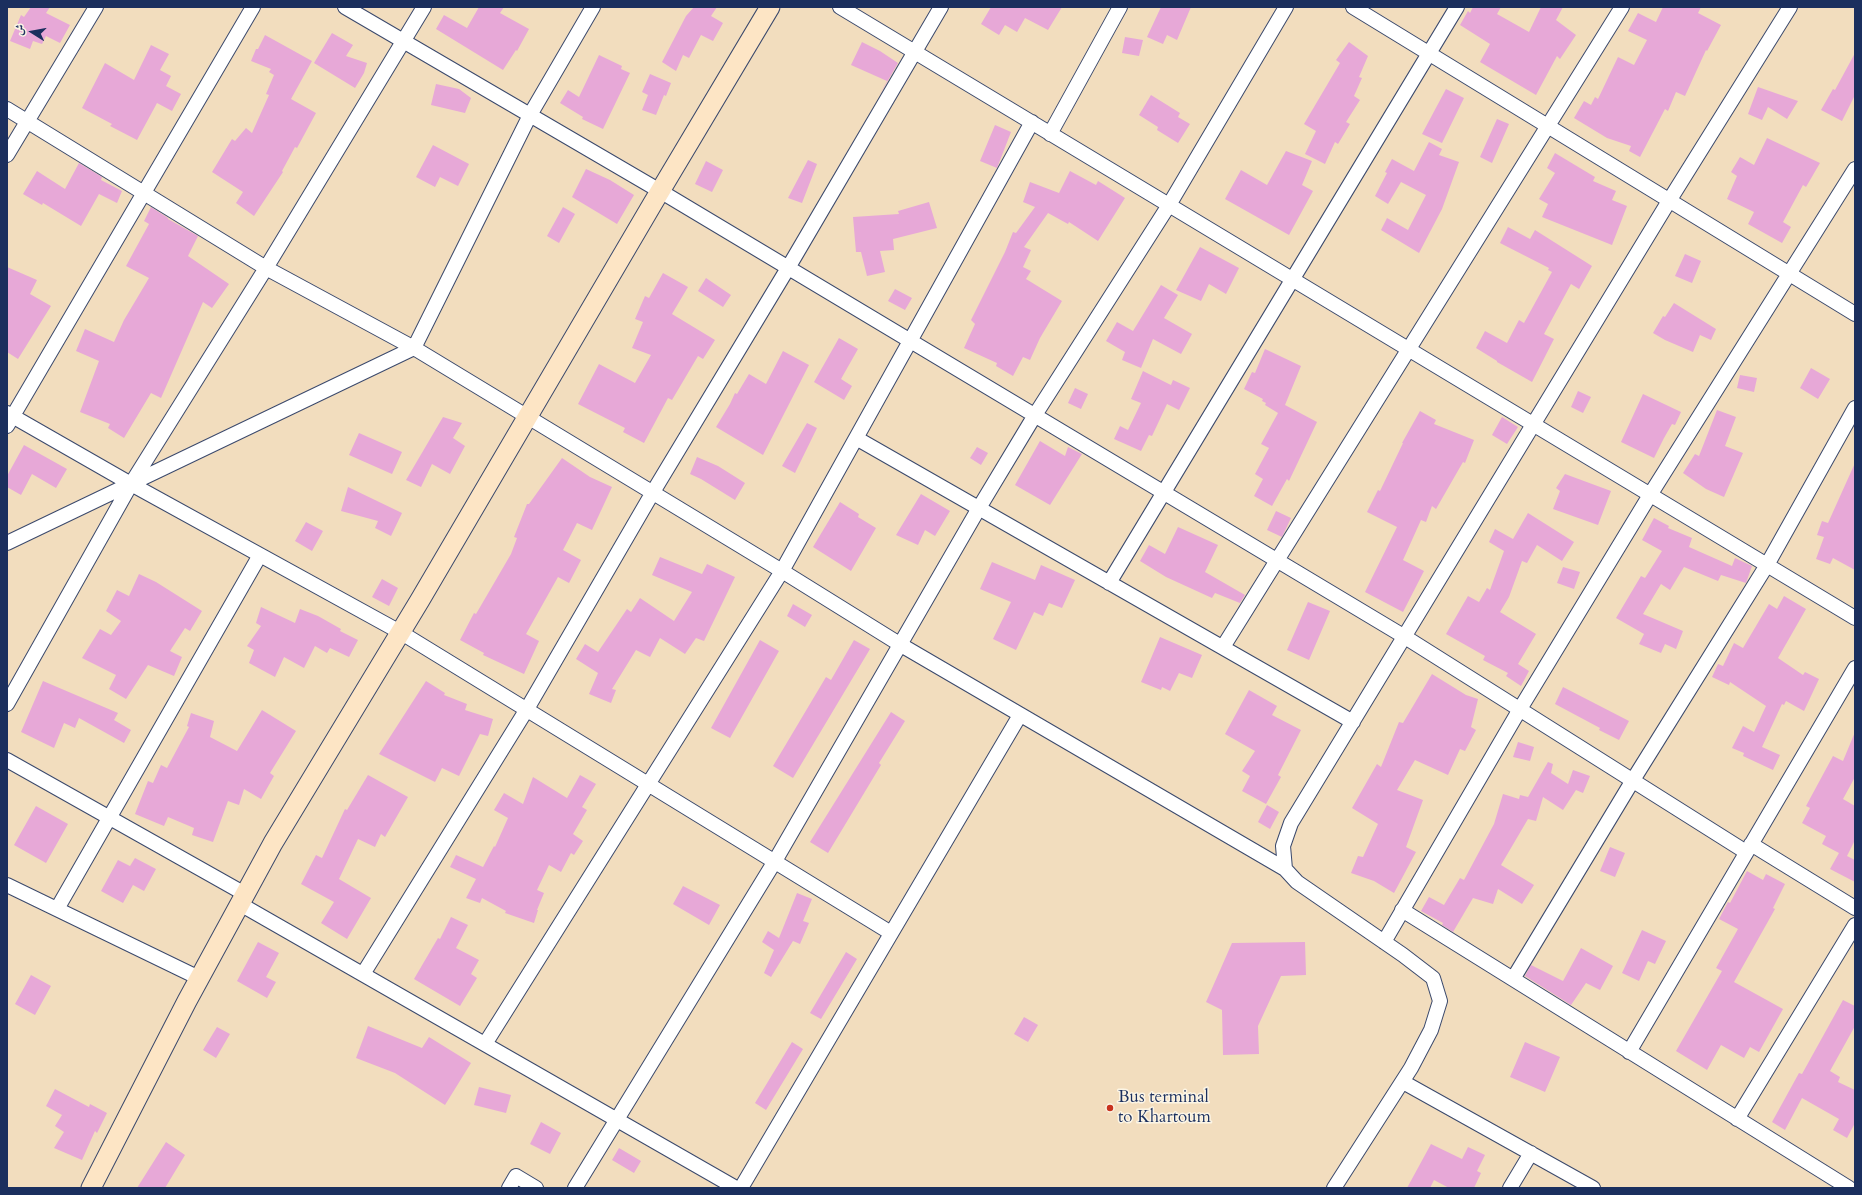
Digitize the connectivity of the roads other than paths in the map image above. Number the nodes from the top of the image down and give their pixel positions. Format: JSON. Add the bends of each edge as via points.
{"nodes":[{"id":1,"x":96,"y":7,"type":"edge"},
{"id":2,"x":253,"y":7,"type":"edge"},
{"id":3,"x":345,"y":7,"type":"edge"},
{"id":4,"x":424,"y":7,"type":"edge"},
{"id":5,"x":593,"y":7,"type":"edge"},
{"id":6,"x":770,"y":7,"type":"edge"},
{"id":7,"x":840,"y":7,"type":"edge"},
{"id":8,"x":941,"y":7,"type":"edge"},
{"id":9,"x":1120,"y":7,"type":"edge"},
{"id":10,"x":1286,"y":7,"type":"edge"},
{"id":11,"x":1353,"y":7,"type":"edge"},
{"id":12,"x":1457,"y":7,"type":"edge"},
{"id":13,"x":1622,"y":7,"type":"edge"},
{"id":14,"x":1790,"y":7,"type":"edge"},
{"id":15,"x":404,"y":41,"type":"junction"},
{"id":16,"x":915,"y":52,"type":"junction"},
{"id":17,"x":1429,"y":54,"type":"junction"},
{"id":18,"x":7,"y":109,"type":"edge"},
{"id":19,"x":530,"y":115,"type":"junction"},
{"id":20,"x":28,"y":121,"type":"junction"},
{"id":21,"x":1032,"y":122,"type":"junction"},
{"id":22,"x":1548,"y":126,"type":"junction"},
{"id":23,"x":1050,"y":134,"type":"junction"},
{"id":24,"x":7,"y":155,"type":"edge"},
{"id":25,"x":1855,"y":169,"type":"edge"},
{"id":26,"x":660,"y":191,"type":"junction"},
{"id":27,"x":144,"y":193,"type":"junction"},
{"id":28,"x":1669,"y":201,"type":"junction"},
{"id":29,"x":1169,"y":205,"type":"junction"},
{"id":30,"x":266,"y":268,"type":"junction"},
{"id":31,"x":788,"y":268,"type":"junction"},
{"id":32,"x":1789,"y":274,"type":"junction"},
{"id":33,"x":1292,"y":279,"type":"junction"},
{"id":34,"x":1855,"y":314,"type":"edge"},
{"id":35,"x":911,"y":341,"type":"junction"},
{"id":36,"x":414,"y":348,"type":"junction"},
{"id":37,"x":1409,"y":349,"type":"junction"},
{"id":38,"x":1855,"y":408,"type":"edge"},
{"id":39,"x":1034,"y":415,"type":"junction"},
{"id":40,"x":527,"y":416,"type":"junction"},
{"id":41,"x":9,"y":418,"type":"edge"},
{"id":42,"x":1534,"y":424,"type":"junction"},
{"id":43,"x":856,"y":438,"type":"junction"},
{"id":44,"x":131,"y":484,"type":"junction"},
{"id":45,"x":653,"y":492,"type":"junction"},
{"id":46,"x":1164,"y":492,"type":"junction"},
{"id":47,"x":1650,"y":495,"type":"junction"},
{"id":48,"x":979,"y":508,"type":"junction"},
{"id":49,"x":7,"y":543,"type":"edge"},
{"id":50,"x":260,"y":555,"type":"junction"},
{"id":51,"x":1277,"y":560,"type":"junction"},
{"id":52,"x":1767,"y":565,"type":"junction"},
{"id":53,"x":782,"y":571,"type":"junction"},
{"id":54,"x":1109,"y":583,"type":"junction"},
{"id":55,"x":1855,"y":618,"type":"edge"},
{"id":56,"x":400,"y":632,"type":"junction"},
{"id":57,"x":1405,"y":637,"type":"junction"},
{"id":58,"x":901,"y":645,"type":"junction"},
{"id":59,"x":1223,"y":647,"type":"junction"},
{"id":60,"x":1855,"y":668,"type":"edge"},
{"id":61,"x":7,"y":704,"type":"edge"},
{"id":62,"x":527,"y":709,"type":"junction"},
{"id":63,"x":1520,"y":709,"type":"junction"},
{"id":64,"x":1020,"y":715,"type":"junction"},
{"id":65,"x":1353,"y":722,"type":"junction"},
{"id":66,"x":7,"y":760,"type":"edge"},
{"id":67,"x":1633,"y":780,"type":"junction"},
{"id":68,"x":648,"y":784,"type":"junction"},
{"id":69,"x":108,"y":817,"type":"junction"},
{"id":70,"x":1749,"y":848,"type":"junction"},
{"id":71,"x":775,"y":861,"type":"junction"},
{"id":72,"x":1285,"y":869,"type":"junction"},
{"id":73,"x":7,"y":884,"type":"edge"},
{"id":74,"x":243,"y":899,"type":"junction"},
{"id":75,"x":1855,"y":908,"type":"edge"},
{"id":76,"x":57,"y":909,"type":"junction"},
{"id":77,"x":1402,"y":910,"type":"junction"},
{"id":78,"x":1855,"y":925,"type":"edge"},
{"id":79,"x":891,"y":933,"type":"junction"},
{"id":80,"x":1384,"y":942,"type":"junction"},
{"id":81,"x":364,"y":974,"type":"junction"},
{"id":82,"x":199,"y":978,"type":"junction"},
{"id":83,"x":1513,"y":979,"type":"junction"},
{"id":84,"x":485,"y":1044,"type":"junction"},
{"id":85,"x":1629,"y":1052,"type":"junction"},
{"id":86,"x":1403,"y":1082,"type":"junction"},
{"id":87,"x":1737,"y":1119,"type":"junction"},
{"id":88,"x":617,"y":1120,"type":"junction"},
{"id":89,"x":1531,"y":1153,"type":"junction"},
{"id":90,"x":91,"y":1188,"type":"edge"},
{"id":91,"x":509,"y":1188,"type":"edge"},
{"id":92,"x":536,"y":1188,"type":"edge"},
{"id":93,"x":575,"y":1188,"type":"edge"},
{"id":94,"x":736,"y":1188,"type":"edge"},
{"id":95,"x":741,"y":1188,"type":"edge"},
{"id":96,"x":1334,"y":1188,"type":"edge"},
{"id":97,"x":1510,"y":1188,"type":"edge"},
{"id":98,"x":1593,"y":1188,"type":"edge"},
{"id":99,"x":1849,"y":1188,"type":"edge"}],
"edges":[{"from":1,"to":20,"type":"street"},
{"from":2,"to":27,"type":"street"},
{"from":3,"to":15,"type":"street"},
{"from":4,"to":15,"type":"street"},
{"from":5,"to":19,"type":"street"},
{"from":6,"to":26,"type":"street"},
{"from":7,"to":16,"type":"street"},
{"from":8,"to":16,"type":"street"},
{"from":9,"to":23,"type":"street"},
{"from":10,"to":29,"type":"street"},
{"from":11,"to":17,"type":"street"},
{"from":12,"to":17,"type":"street"},
{"from":13,"to":22,"type":"street"},
{"from":14,"to":28,"type":"street"},
{"from":15,"to":19,"type":"street"},
{"from":15,"to":30,"type":"street"},
{"from":16,"to":21,"type":"street"},
{"from":16,"to":31,"type":"street"},
{"from":17,"to":22,"type":"street"},
{"from":17,"to":33,"type":"street"},
{"from":18,"to":20,"type":"street"},
{"from":19,"to":26,"type":"street"},
{"from":19,"to":36,"type":"street"},
{"from":20,"to":24,"type":"street"},
{"from":20,"to":27,"type":"street"},
{"from":21,"to":23,"type":"street"},
{"from":21,"to":35,"type":"street"},
{"from":22,"to":28,"type":"street"},
{"from":22,"to":37,"type":"street"},
{"from":23,"to":29,"type":"street"},
{"from":25,"to":32,"type":"street"},
{"from":26,"to":31,"type":"street"},
{"from":26,"to":40,"type":"street"},
{"from":27,"to":30,"type":"street"},
{"from":27,"to":41,"type":"street"},
{"from":28,"to":32,"type":"street"},
{"from":28,"to":42,"type":"street"},
{"from":29,"to":33,"type":"street"},
{"from":29,"to":39,"type":"street"},
{"from":30,"to":36,"type":"street"},
{"from":30,"to":44,"type":"street"},
{"from":31,"to":35,"type":"street"},
{"from":31,"to":45,"type":"street"},
{"from":32,"to":34,"type":"street"},
{"from":32,"to":47,"type":"street"},
{"from":33,"to":37,"type":"street"},
{"from":33,"to":46,"type":"street"},
{"from":35,"to":39,"type":"street"},
{"from":35,"to":43,"type":"street"},
{"from":36,"to":40,"type":"street"},
{"from":36,"to":44,"type":"street"},
{"from":37,"to":42,"type":"street"},
{"from":37,"to":51,"type":"street"},
{"from":38,"to":52,"type":"street"},
{"from":39,"to":46,"type":"street"},
{"from":39,"to":48,"type":"street"},
{"from":40,"to":45,"type":"street"},
{"from":40,"to":56,"type":"street"},
{"from":41,"to":44,"type":"street"},
{"from":42,"to":47,"type":"street"},
{"from":42,"to":57,"type":"street"},
{"from":43,"to":48,"type":"street"},
{"from":43,"to":53,"type":"street"},
{"from":44,"to":49,"type":"street"},
{"from":44,"to":50,"type":"street"},
{"from":44,"to":61,"type":"street"},
{"from":45,"to":53,"type":"street"},
{"from":45,"to":62,"type":"street"},
{"from":46,"to":51,"type":"street"},
{"from":46,"to":54,"type":"street"},
{"from":47,"to":52,"type":"street"},
{"from":47,"to":63,"type":"street"},
{"from":48,"to":54,"type":"street"},
{"from":48,"to":58,"type":"street"},
{"from":50,"to":56,"type":"street"},
{"from":50,"to":69,"type":"street"},
{"from":51,"to":57,"type":"street"},
{"from":51,"to":59,"type":"street"},
{"from":52,"to":55,"type":"street"},
{"from":52,"to":67,"type":"street"},
{"from":53,"to":58,"type":"street"},
{"from":53,"to":68,"type":"street"},
{"from":54,"to":59,"type":"street"},
{"from":56,"to":62,"type":"street"},
{"from":56,"to":74,"type":"street","via":[[272,843]]},
{"from":57,"to":63,"type":"street"},
{"from":57,"to":65,"type":"street"},
{"from":58,"to":64,"type":"street"},
{"from":58,"to":71,"type":"street"},
{"from":59,"to":65,"type":"street"},
{"from":60,"to":70,"type":"street"},
{"from":62,"to":68,"type":"street"},
{"from":62,"to":81,"type":"street"},
{"from":63,"to":67,"type":"street"},
{"from":63,"to":77,"type":"street"},
{"from":64,"to":72,"type":"street"},
{"from":64,"to":79,"type":"street"},
{"from":65,"to":72,"type":"street","via":[[1291,823],[1283,846]]},
{"from":66,"to":69,"type":"street"},
{"from":67,"to":70,"type":"street"},
{"from":67,"to":83,"type":"street"},
{"from":68,"to":71,"type":"street"},
{"from":68,"to":84,"type":"street"},
{"from":69,"to":74,"type":"street"},
{"from":69,"to":76,"type":"street"},
{"from":70,"to":75,"type":"street"},
{"from":70,"to":85,"type":"street"},
{"from":71,"to":79,"type":"street"},
{"from":71,"to":88,"type":"street"},
{"from":72,"to":80,"type":"street","via":[[1297,882]]},
{"from":73,"to":76,"type":"street"},
{"from":74,"to":81,"type":"street"},
{"from":74,"to":82,"type":"street"},
{"from":76,"to":82,"type":"street"},
{"from":77,"to":80,"type":"street"},
{"from":77,"to":83,"type":"street"},
{"from":78,"to":87,"type":"street"},
{"from":79,"to":95,"type":"street"},
{"from":80,"to":86,"type":"street","via":[[1433,978],[1440,1002],[1431,1030]]},
{"from":81,"to":84,"type":"street"},
{"from":82,"to":90,"type":"street"},
{"from":83,"to":85,"type":"street"},
{"from":84,"to":88,"type":"street"},
{"from":85,"to":87,"type":"street"},
{"from":86,"to":89,"type":"street"},
{"from":86,"to":96,"type":"street"},
{"from":87,"to":99,"type":"street"},
{"from":88,"to":93,"type":"street"},
{"from":88,"to":94,"type":"street"},
{"from":89,"to":97,"type":"street"},
{"from":89,"to":98,"type":"street"},
{"from":91,"to":92,"type":"street","via":[[516,1176]]}]}
